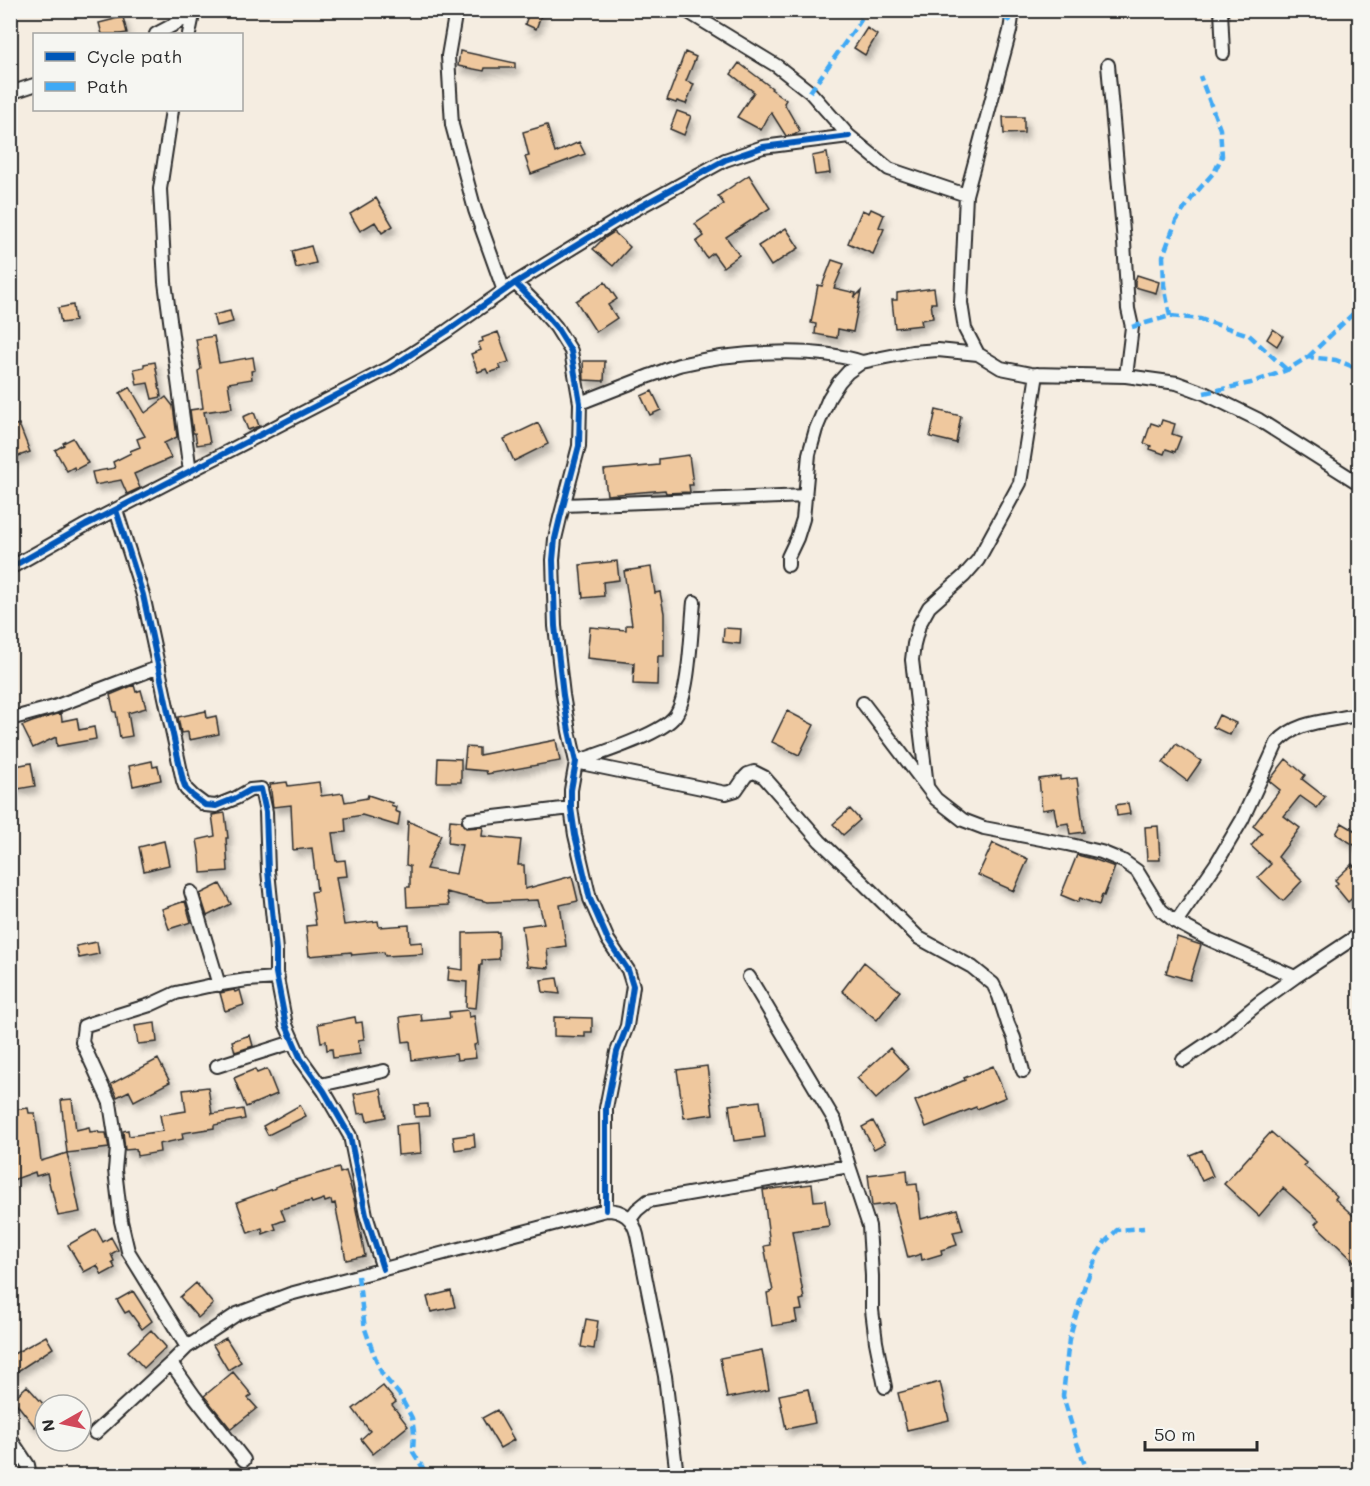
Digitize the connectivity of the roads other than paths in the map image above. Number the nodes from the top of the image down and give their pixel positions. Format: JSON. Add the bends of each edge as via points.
{"nodes":[{"id":1,"x":456,"y":10,"type":"edge"},
{"id":2,"x":685,"y":10,"type":"edge"},
{"id":3,"x":1013,"y":10,"type":"edge"},
{"id":4,"x":1221,"y":10,"type":"edge"},
{"id":5,"x":194,"y":12,"type":"edge"},
{"id":6,"x":158,"y":33,"type":"edge"},
{"id":7,"x":189,"y":33,"type":"edge"},
{"id":8,"x":1223,"y":53,"type":"dead end"},
{"id":9,"x":1108,"y":65,"type":"dead end"},
{"id":10,"x":33,"y":85,"type":"edge"},
{"id":11,"x":10,"y":93,"type":"edge"},
{"id":12,"x":172,"y":111,"type":"edge"},
{"id":13,"x":849,"y":136,"type":"junction"},
{"id":14,"x":966,"y":195,"type":"junction"},
{"id":15,"x":515,"y":283,"type":"junction"},
{"id":16,"x":504,"y":291,"type":"junction"},
{"id":17,"x":978,"y":354,"type":"junction"},
{"id":18,"x":862,"y":362,"type":"junction"},
{"id":19,"x":1037,"y":375,"type":"junction"},
{"id":20,"x":1126,"y":376,"type":"junction"},
{"id":21,"x":580,"y":403,"type":"junction"},
{"id":22,"x":190,"y":472,"type":"junction"},
{"id":23,"x":1359,"y":484,"type":"edge"},
{"id":24,"x":806,"y":496,"type":"junction"},
{"id":25,"x":564,"y":505,"type":"junction"},
{"id":26,"x":116,"y":510,"type":"junction"},
{"id":27,"x":788,"y":565,"type":"dead end"},
{"id":28,"x":10,"y":568,"type":"edge"},
{"id":29,"x":694,"y":602,"type":"dead end"},
{"id":30,"x":159,"y":667,"type":"junction"},
{"id":31,"x":863,"y":703,"type":"dead end"},
{"id":32,"x":1359,"y":714,"type":"edge"},
{"id":33,"x":10,"y":719,"type":"edge"},
{"id":34,"x":576,"y":762,"type":"junction"},
{"id":35,"x":927,"y":788,"type":"junction"},
{"id":36,"x":571,"y":808,"type":"junction"},
{"id":37,"x":469,"y":819,"type":"dead end"},
{"id":38,"x":191,"y":892,"type":"dead end"},
{"id":39,"x":1176,"y":922,"type":"junction"},
{"id":40,"x":1359,"y":934,"type":"edge"},
{"id":41,"x":1295,"y":977,"type":"junction"},
{"id":42,"x":278,"y":978,"type":"junction"},
{"id":43,"x":749,"y":978,"type":"dead end"},
{"id":44,"x":219,"y":985,"type":"junction"},
{"id":45,"x":293,"y":1042,"type":"junction"},
{"id":46,"x":1183,"y":1060,"type":"dead end"},
{"id":47,"x":217,"y":1066,"type":"dead end"},
{"id":48,"x":384,"y":1071,"type":"dead end"},
{"id":49,"x":1023,"y":1071,"type":"dead end"},
{"id":50,"x":320,"y":1085,"type":"junction"},
{"id":51,"x":849,"y":1166,"type":"junction"},
{"id":52,"x":606,"y":1210,"type":"junction"},
{"id":53,"x":630,"y":1219,"type":"junction"},
{"id":54,"x":383,"y":1269,"type":"junction"},
{"id":55,"x":187,"y":1347,"type":"junction"},
{"id":56,"x":171,"y":1363,"type":"junction"},
{"id":57,"x":885,"y":1387,"type":"dead end"},
{"id":58,"x":95,"y":1433,"type":"dead end"},
{"id":59,"x":10,"y":1438,"type":"edge"},
{"id":60,"x":244,"y":1461,"type":"dead end"},
{"id":61,"x":30,"y":1476,"type":"edge"},
{"id":62,"x":677,"y":1476,"type":"edge"}],
"edges":[{"from":1,"to":16,"type":"street","via":[[448,57],[453,125]]},
{"from":2,"to":13,"type":"street","via":[[777,66],[810,92]]},
{"from":3,"to":14,"type":"street"},
{"from":4,"to":8,"type":"street"},
{"from":5,"to":6,"type":"street"},
{"from":5,"to":7,"type":"street"},
{"from":9,"to":20,"type":"street","via":[[1132,327]]},
{"from":10,"to":11,"type":"street"},
{"from":12,"to":22,"type":"street","via":[[160,189],[164,273]]},
{"from":13,"to":14,"type":"street","via":[[889,169]]},
{"from":13,"to":15,"type":"street","via":[[763,147],[725,160]]},
{"from":14,"to":17,"type":"street","via":[[961,303],[965,329]]},
{"from":15,"to":16,"type":"street"},
{"from":15,"to":21,"type":"street","via":[[556,327],[571,351]]},
{"from":16,"to":22,"type":"street","via":[[391,367]]},
{"from":17,"to":18,"type":"street","via":[[912,352]]},
{"from":17,"to":19,"type":"street","via":[[1001,368]]},
{"from":18,"to":21,"type":"street","via":[[806,353],[718,358],[678,366]]},
{"from":18,"to":24,"type":"street","via":[[838,382],[816,429],[806,474]]},
{"from":19,"to":20,"type":"street"},
{"from":19,"to":35,"type":"street","via":[[1020,483],[978,560],[929,608],[914,644],[912,660]]},
{"from":20,"to":23,"type":"street","via":[[1177,383],[1204,393],[1259,420]]},
{"from":21,"to":25,"type":"street","via":[[579,446]]},
{"from":22,"to":26,"type":"street"},
{"from":24,"to":25,"type":"street"},
{"from":24,"to":27,"type":"street"},
{"from":25,"to":34,"type":"street","via":[[553,560],[555,626]]},
{"from":26,"to":28,"type":"street"},
{"from":26,"to":30,"type":"street","via":[[143,595]]},
{"from":29,"to":34,"type":"street","via":[[685,690],[676,714],[647,735]]},
{"from":30,"to":33,"type":"street","via":[[54,707]]},
{"from":30,"to":42,"type":"street","via":[[186,789],[205,805],[216,806],[261,789]]},
{"from":31,"to":35,"type":"street"},
{"from":32,"to":39,"type":"street","via":[[1303,725],[1277,743],[1242,820]]},
{"from":34,"to":36,"type":"street"},
{"from":34,"to":49,"type":"street","via":[[726,793],[736,790],[748,774],[754,772],[764,777],[820,841],[919,939],[972,967],[993,984]]},
{"from":35,"to":39,"type":"street","via":[[963,819],[984,828],[1089,849],[1123,861],[1137,872],[1161,910]]},
{"from":36,"to":37,"type":"street"},
{"from":36,"to":52,"type":"street","via":[[590,899],[633,986],[606,1108]]},
{"from":38,"to":44,"type":"street"},
{"from":39,"to":41,"type":"street"},
{"from":40,"to":41,"type":"street"},
{"from":41,"to":46,"type":"street"},
{"from":42,"to":44,"type":"street"},
{"from":42,"to":45,"type":"street"},
{"from":43,"to":51,"type":"street","via":[[835,1120]]},
{"from":44,"to":55,"type":"street","via":[[176,993],[89,1024],[83,1030],[82,1042],[110,1103],[121,1221],[128,1251]]},
{"from":45,"to":47,"type":"street"},
{"from":45,"to":50,"type":"street"},
{"from":48,"to":50,"type":"street"},
{"from":50,"to":54,"type":"street","via":[[350,1136],[366,1215]]},
{"from":51,"to":53,"type":"street","via":[[648,1201]]},
{"from":51,"to":57,"type":"street","via":[[868,1226],[872,1310]]},
{"from":52,"to":53,"type":"street","via":[[623,1213]]},
{"from":52,"to":54,"type":"street"},
{"from":53,"to":62,"type":"street","via":[[637,1235],[665,1376]]},
{"from":54,"to":55,"type":"street","via":[[290,1294],[237,1314]]},
{"from":55,"to":56,"type":"street"},
{"from":56,"to":58,"type":"street"},
{"from":56,"to":60,"type":"street"},
{"from":59,"to":61,"type":"street","via":[[28,1465]]}]}
